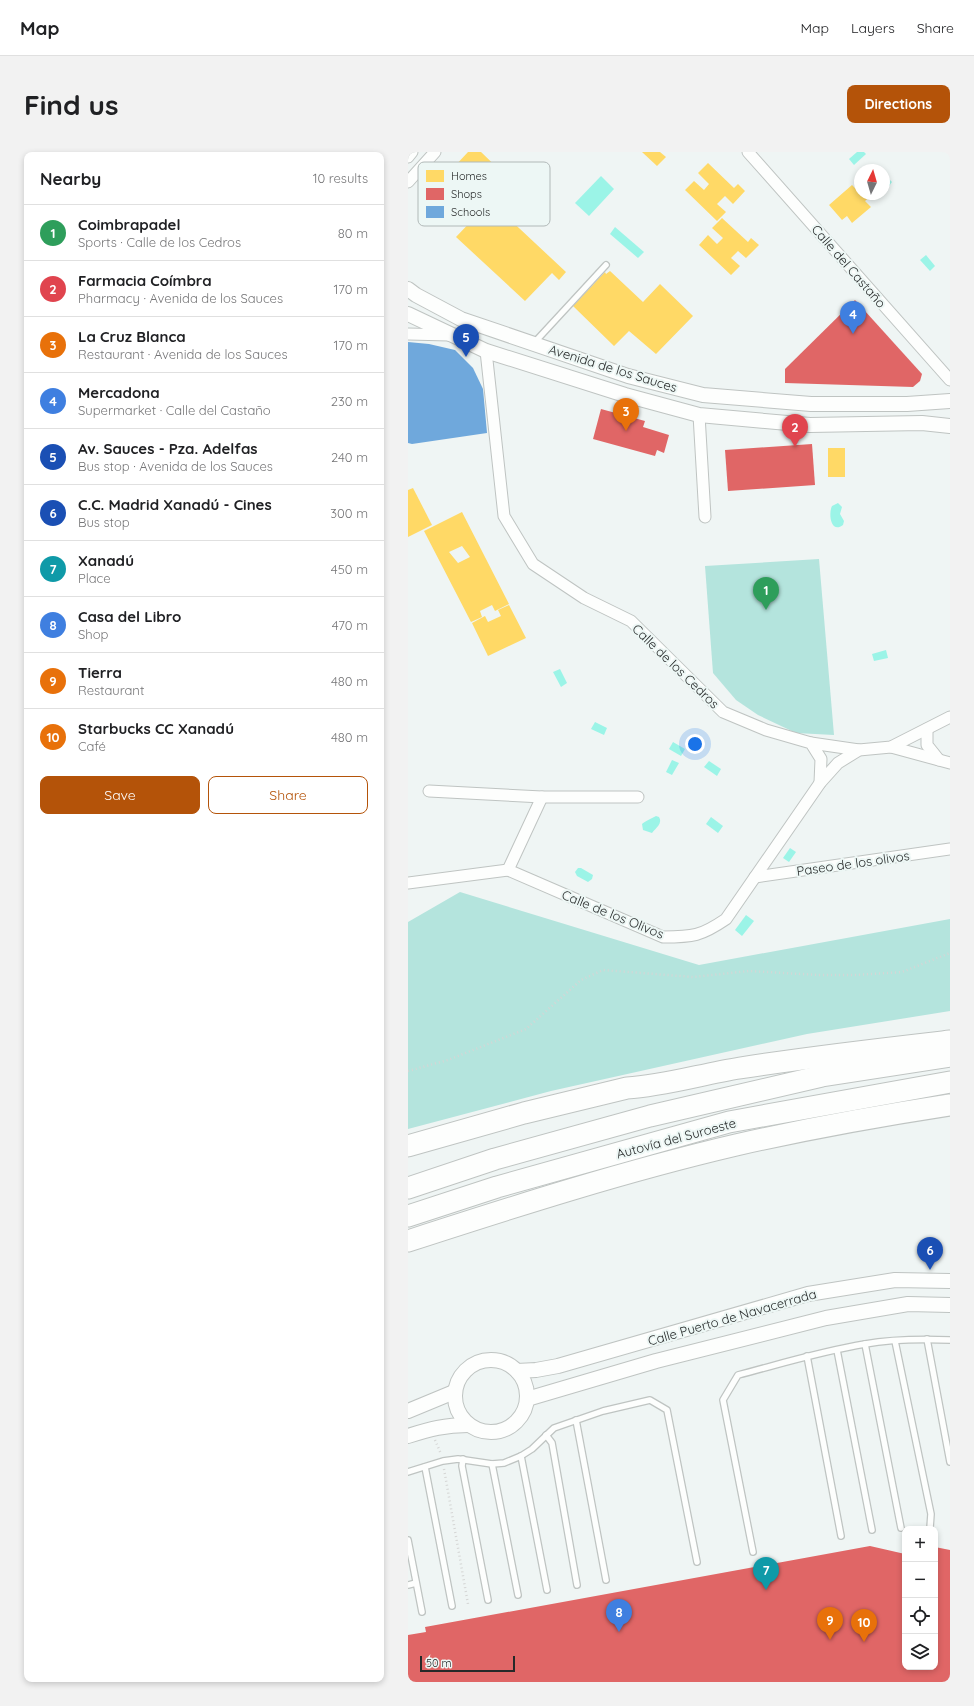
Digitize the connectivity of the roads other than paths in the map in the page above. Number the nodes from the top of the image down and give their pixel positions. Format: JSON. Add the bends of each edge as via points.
{"nodes":[{"id":1,"x":412,"y":152,"type":"edge"},
{"id":2,"x":435,"y":152,"type":"edge"},
{"id":3,"x":748,"y":152,"type":"edge"},
{"id":4,"x":408,"y":157,"type":"edge"},
{"id":5,"x":426,"y":162,"type":"edge"},
{"id":6,"x":418,"y":171,"type":"edge"},
{"id":7,"x":408,"y":182,"type":"edge"},
{"id":8,"x":606,"y":264,"type":"dead end"},
{"id":9,"x":408,"y":289,"type":"edge"},
{"id":10,"x":408,"y":314,"type":"edge"},
{"id":11,"x":408,"y":334,"type":"edge"},
{"id":12,"x":454,"y":335,"type":"junction"},
{"id":13,"x":534,"y":343,"type":"junction"},
{"id":14,"x":486,"y":351,"type":"junction"},
{"id":15,"x":950,"y":380,"type":"edge"},
{"id":16,"x":950,"y":403,"type":"edge"},
{"id":17,"x":700,"y":415,"type":"junction"},
{"id":18,"x":950,"y":423,"type":"edge"},
{"id":19,"x":950,"y":426,"type":"edge"},
{"id":20,"x":705,"y":517,"type":"dead end"},
{"id":21,"x":950,"y":717,"type":"edge"},
{"id":22,"x":927,"y":729,"type":"junction"},
{"id":23,"x":811,"y":743,"type":"junction"},
{"id":24,"x":891,"y":747,"type":"junction"},
{"id":25,"x":859,"y":750,"type":"junction"},
{"id":26,"x":939,"y":760,"type":"junction"},
{"id":27,"x":950,"y":763,"type":"edge"},
{"id":28,"x":820,"y":783,"type":"junction"},
{"id":29,"x":428,"y":791,"type":"dead end"},
{"id":30,"x":542,"y":797,"type":"junction"},
{"id":31,"x":638,"y":797,"type":"dead end"},
{"id":32,"x":950,"y":849,"type":"edge"},
{"id":33,"x":508,"y":870,"type":"junction"},
{"id":34,"x":755,"y":877,"type":"junction"},
{"id":35,"x":408,"y":883,"type":"edge"},
{"id":36,"x":950,"y":1027,"type":"edge"},
{"id":37,"x":950,"y":1041,"type":"edge"},
{"id":38,"x":950,"y":1056,"type":"edge"},
{"id":39,"x":950,"y":1082,"type":"edge"},
{"id":40,"x":627,"y":1088,"type":"junction"},
{"id":41,"x":950,"y":1105,"type":"edge"},
{"id":42,"x":408,"y":1146,"type":"edge"},
{"id":43,"x":408,"y":1188,"type":"edge"},
{"id":44,"x":408,"y":1216,"type":"edge"},
{"id":45,"x":408,"y":1241,"type":"edge"},
{"id":46,"x":950,"y":1281,"type":"edge"},
{"id":47,"x":950,"y":1305,"type":"edge"},
{"id":48,"x":927,"y":1339,"type":"junction"},
{"id":49,"x":950,"y":1340,"type":"edge"},
{"id":50,"x":896,"y":1341,"type":"junction"},
{"id":51,"x":865,"y":1344,"type":"junction"},
{"id":52,"x":837,"y":1350,"type":"junction"},
{"id":53,"x":808,"y":1356,"type":"junction"},
{"id":54,"x":517,"y":1371,"type":"junction"},
{"id":55,"x":454,"y":1392,"type":"junction"},
{"id":56,"x":527,"y":1399,"type":"junction"},
{"id":57,"x":408,"y":1411,"type":"edge"},
{"id":58,"x":576,"y":1420,"type":"junction"},
{"id":59,"x":468,"y":1425,"type":"junction"},
{"id":60,"x":546,"y":1435,"type":"junction"},
{"id":61,"x":408,"y":1436,"type":"edge"},
{"id":62,"x":521,"y":1456,"type":"junction"},
{"id":63,"x":463,"y":1459,"type":"junction"},
{"id":64,"x":950,"y":1462,"type":"edge"},
{"id":65,"x":492,"y":1464,"type":"junction"},
{"id":66,"x":425,"y":1467,"type":"junction"},
{"id":67,"x":408,"y":1472,"type":"edge"},
{"id":68,"x":930,"y":1526,"type":"edge"},
{"id":69,"x":901,"y":1528,"type":"dead end"},
{"id":70,"x":872,"y":1530,"type":"dead end"},
{"id":71,"x":841,"y":1536,"type":"dead end"},
{"id":72,"x":408,"y":1540,"type":"edge"},
{"id":73,"x":753,"y":1552,"type":"dead end"},
{"id":74,"x":697,"y":1562,"type":"dead end"},
{"id":75,"x":606,"y":1580,"type":"dead end"},
{"id":76,"x":416,"y":1583,"type":"junction"},
{"id":77,"x":408,"y":1585,"type":"edge"},
{"id":78,"x":577,"y":1586,"type":"dead end"},
{"id":79,"x":547,"y":1590,"type":"dead end"},
{"id":80,"x":518,"y":1595,"type":"dead end"},
{"id":81,"x":488,"y":1600,"type":"dead end"},
{"id":82,"x":452,"y":1606,"type":"dead end"},
{"id":83,"x":422,"y":1612,"type":"dead end"}],
"edges":[{"from":1,"to":4,"type":"street"},
{"from":2,"to":5,"type":"street"},
{"from":3,"to":15,"type":"street","name":"Calle del Castaño"},
{"from":6,"to":7,"type":"street"},
{"from":8,"to":13,"type":"lane"},
{"from":9,"to":13,"type":"street","name":"Avenida de los Sauces","via":[[461,318]]},
{"from":10,"to":12,"type":"street","name":"Avenida de los Sauces"},
{"from":11,"to":12,"type":"street"},
{"from":12,"to":14,"type":"street","name":"Avenida de los Sauces"},
{"from":13,"to":16,"type":"street","name":"Avenida de los Sauces","via":[[628,376],[703,395],[811,404]]},
{"from":14,"to":17,"type":"street","name":"Avenida de los Sauces","via":[[625,395]]},
{"from":14,"to":23,"type":"street","name":"Calle de los Cedros","via":[[504,516],[533,564],[584,598],[631,621],[723,712],[766,730]]},
{"from":16,"to":18,"type":"street","via":[[946,414]]},
{"from":17,"to":19,"type":"street","name":"Avenida de los Sauces","via":[[810,425]]},
{"from":17,"to":20,"type":"street"},
{"from":21,"to":22,"type":"street"},
{"from":22,"to":24,"type":"street"},
{"from":22,"to":26,"type":"street","via":[[927,745]]},
{"from":23,"to":25,"type":"street","name":"Calle de los Cedros"},
{"from":23,"to":28,"type":"street","via":[[821,760]]},
{"from":24,"to":25,"type":"street","name":"Calle de los Cedros"},
{"from":24,"to":26,"type":"street"},
{"from":25,"to":28,"type":"street","name":"Calle de los Olivos","via":[[838,763]]},
{"from":26,"to":27,"type":"street"},
{"from":28,"to":34,"type":"street","name":"Calle de los Olivos"},
{"from":29,"to":30,"type":"street"},
{"from":30,"to":31,"type":"street"},
{"from":30,"to":33,"type":"street"},
{"from":32,"to":34,"type":"street","name":"Paseo de los olivos"},
{"from":33,"to":34,"type":"street","name":"Calle de los Olivos","via":[[663,937],[687,937],[707,931],[726,919]]},
{"from":33,"to":35,"type":"street"},
{"from":36,"to":40,"type":"highway","via":[[802,1047],[640,1082]]},
{"from":37,"to":40,"type":"highway","via":[[780,1061]]},
{"from":38,"to":43,"type":"highway","name":"Autovía del Suroeste","via":[[822,1076],[650,1116],[496,1159]]},
{"from":39,"to":44,"type":"highway","name":"Autovía del Suroeste","via":[[729,1122],[497,1187]]},
{"from":40,"to":42,"type":"highway","via":[[524,1113]]},
{"from":41,"to":45,"type":"highway","via":[[736,1145],[506,1209]]},
{"from":46,"to":54,"type":"street","name":"Calle Puerto de Navacerrada","via":[[895,1280],[808,1294],[558,1366]]},
{"from":47,"to":56,"type":"street","name":"Calle Puerto de Navacerrada","via":[[908,1304],[826,1318],[656,1361]]},
{"from":48,"to":49,"type":"lane"},
{"from":48,"to":50,"type":"lane"},
{"from":48,"to":64,"type":"lane"},
{"from":50,"to":51,"type":"lane"},
{"from":50,"to":68,"type":"lane","via":[[930,1514]]},
{"from":51,"to":52,"type":"lane"},
{"from":51,"to":69,"type":"lane"},
{"from":52,"to":53,"type":"lane"},
{"from":52,"to":70,"type":"lane"},
{"from":53,"to":71,"type":"lane"},
{"from":53,"to":73,"type":"lane","via":[[738,1375],[723,1400]]},
{"from":54,"to":55,"type":"street","via":[[508,1364],[485,1360],[464,1371]]},
{"from":54,"to":56,"type":"street","via":[[527,1389]]},
{"from":55,"to":57,"type":"street"},
{"from":55,"to":59,"type":"street","via":[[456,1410]]},
{"from":56,"to":59,"type":"street","via":[[525,1410],[519,1420],[500,1432],[489,1433]]},
{"from":58,"to":60,"type":"lane","via":[[554,1428]]},
{"from":58,"to":74,"type":"lane","via":[[650,1400],[667,1410]]},
{"from":58,"to":75,"type":"lane"},
{"from":59,"to":61,"type":"street","via":[[447,1425]]},
{"from":60,"to":62,"type":"lane"},
{"from":60,"to":78,"type":"lane","via":[[552,1443]]},
{"from":62,"to":65,"type":"lane","via":[[504,1463]]},
{"from":62,"to":79,"type":"lane"},
{"from":63,"to":65,"type":"lane"},
{"from":63,"to":66,"type":"lane","via":[[443,1461]]},
{"from":63,"to":81,"type":"lane","via":[[462,1466]]},
{"from":65,"to":80,"type":"lane"},
{"from":66,"to":67,"type":"lane"},
{"from":66,"to":82,"type":"lane"},
{"from":72,"to":76,"type":"lane"},
{"from":76,"to":77,"type":"lane"},
{"from":76,"to":83,"type":"lane"}]}
